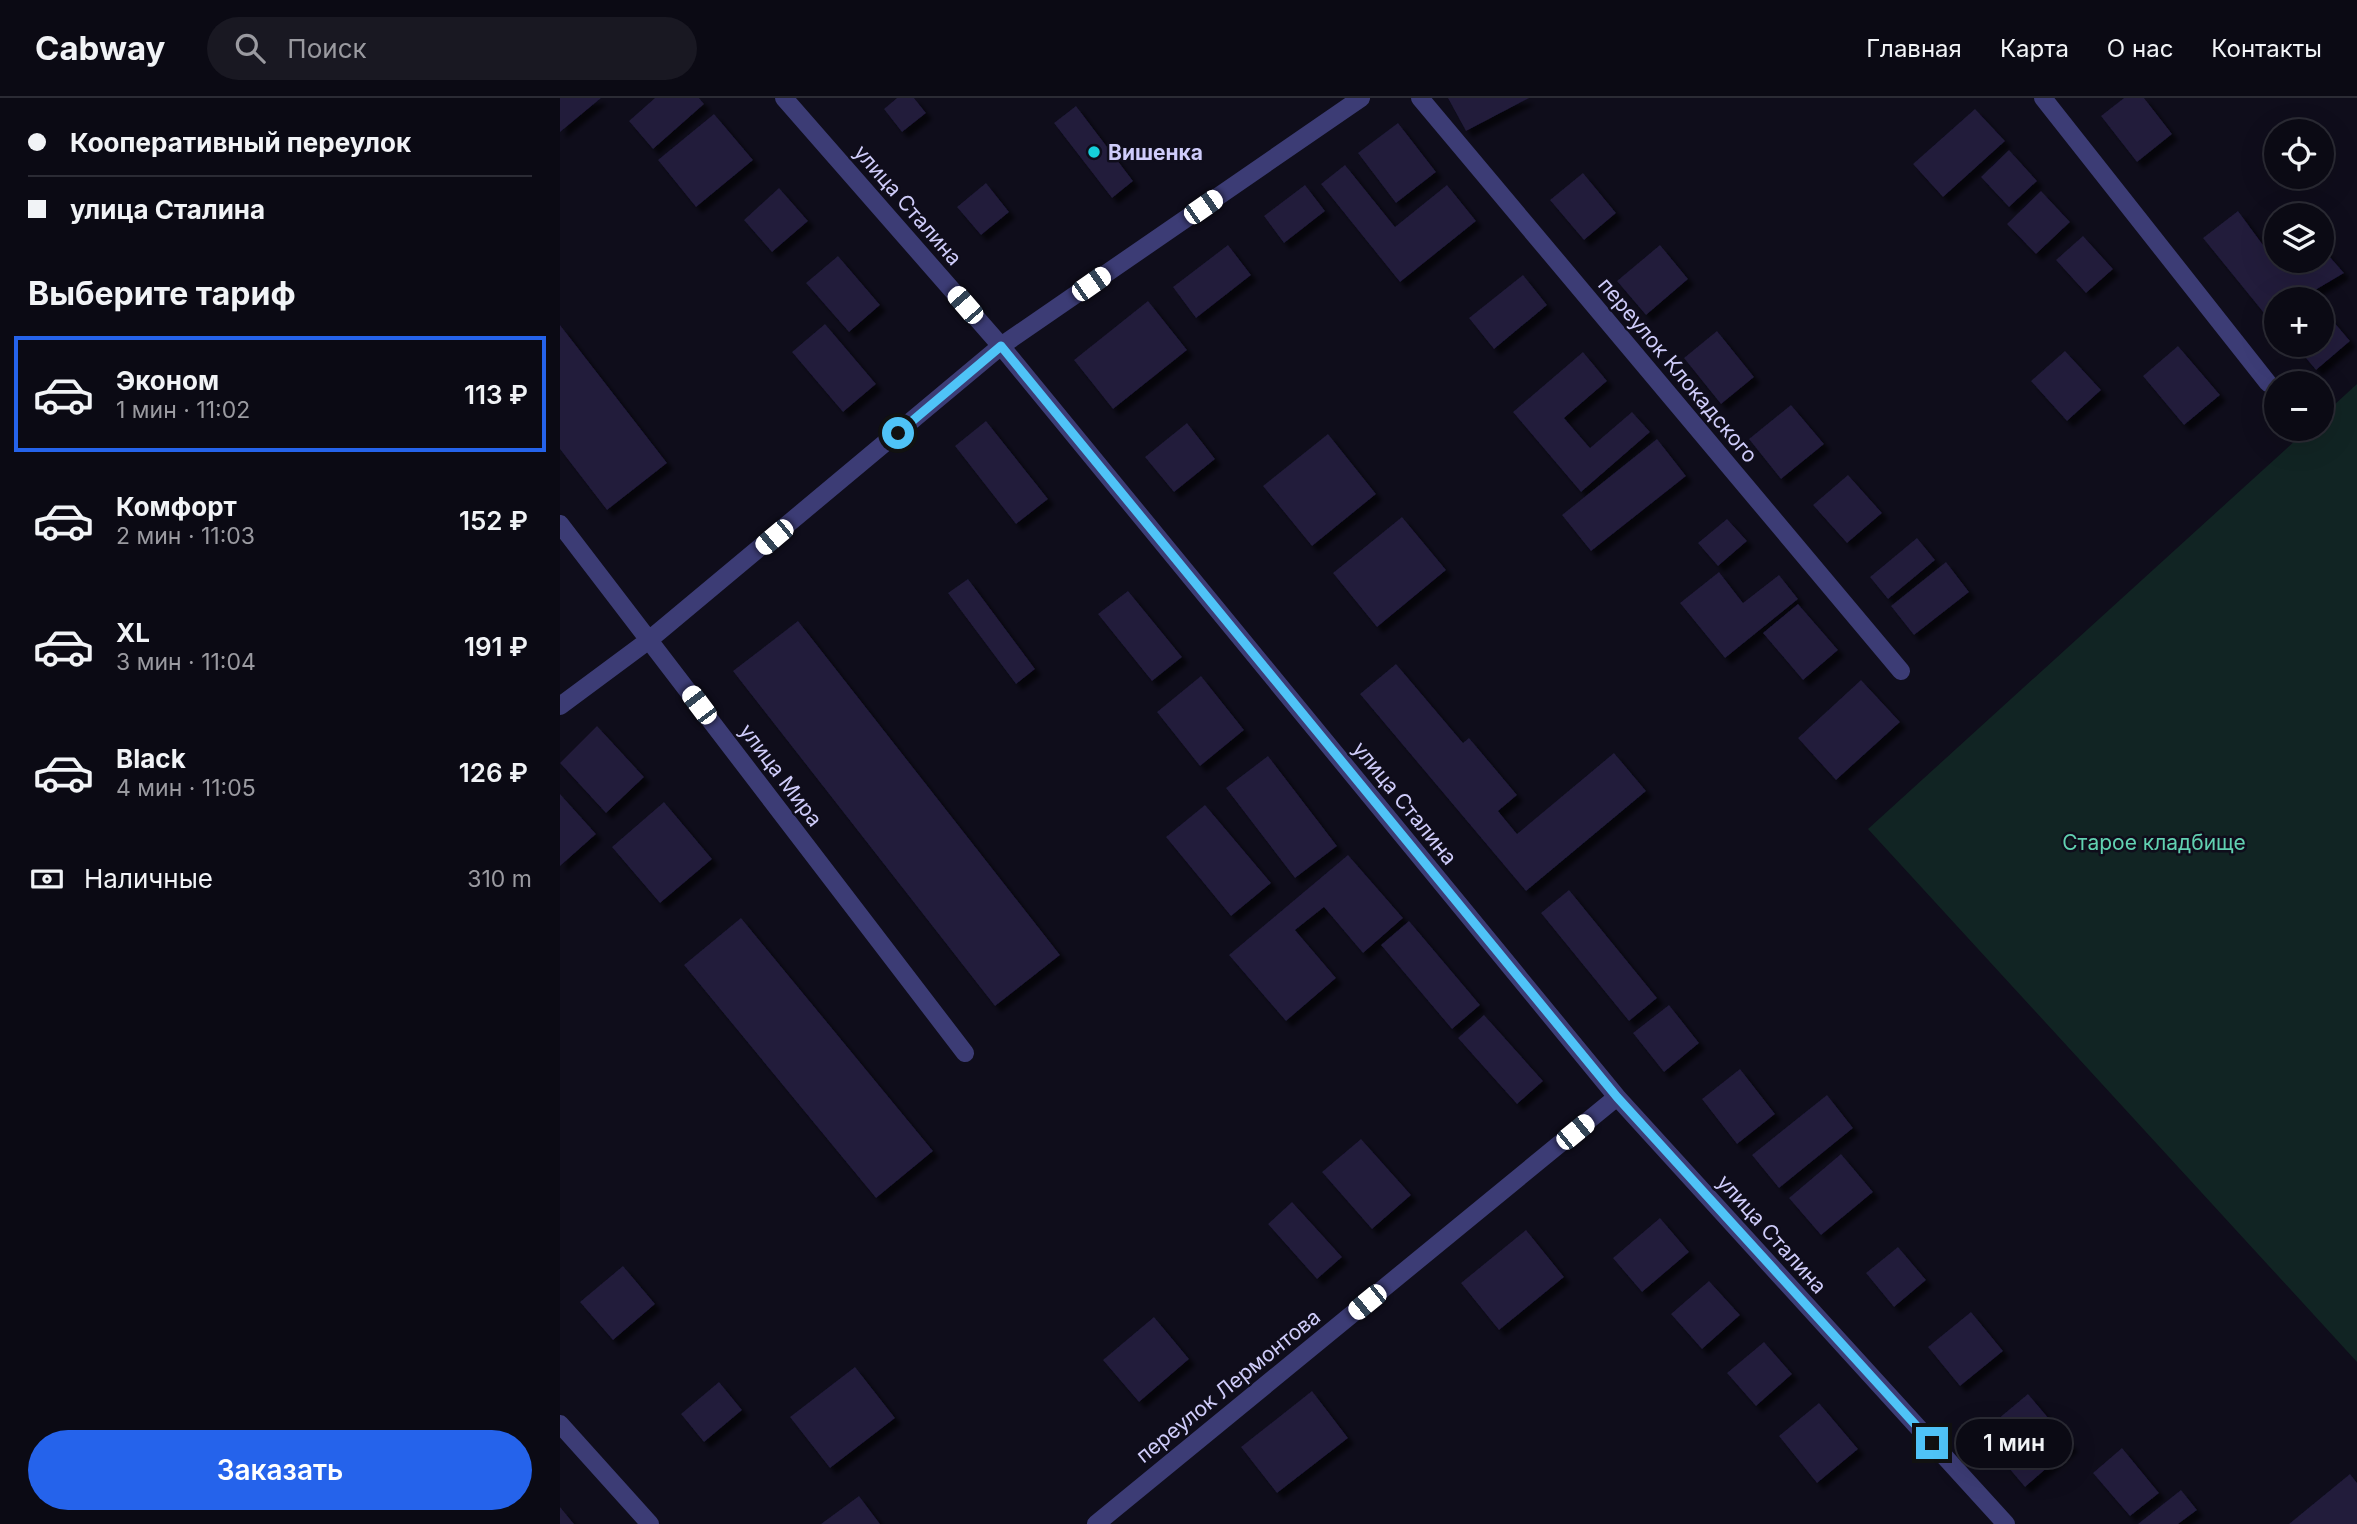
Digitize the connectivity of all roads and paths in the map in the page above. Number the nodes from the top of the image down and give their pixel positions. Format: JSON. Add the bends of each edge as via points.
{"nodes":[{"id":1,"x":784,"y":98,"type":"edge"},
{"id":2,"x":1360,"y":98,"type":"edge"},
{"id":3,"x":1420,"y":98,"type":"edge"},
{"id":4,"x":2043,"y":98,"type":"edge"},
{"id":5,"x":1001,"y":346,"type":"junction"},
{"id":6,"x":2264,"y":378,"type":"edge"},
{"id":7,"x":560,"y":524,"type":"edge"},
{"id":8,"x":649,"y":640,"type":"junction"},
{"id":9,"x":1901,"y":671,"type":"dead end"},
{"id":10,"x":560,"y":706,"type":"edge"},
{"id":11,"x":965,"y":1053,"type":"dead end"},
{"id":12,"x":1617,"y":1097,"type":"junction"},
{"id":13,"x":560,"y":1424,"type":"edge"},
{"id":14,"x":650,"y":1524,"type":"edge"},
{"id":15,"x":1096,"y":1524,"type":"edge"},
{"id":16,"x":2006,"y":1524,"type":"edge"}],
"edges":[{"from":1,"to":5,"type":"street","name":"улица Сталина"},
{"from":2,"to":5,"type":"street"},
{"from":3,"to":9,"type":"street","name":"переулок Клокадского"},
{"from":4,"to":6,"type":"street"},
{"from":5,"to":8,"type":"street"},
{"from":5,"to":12,"type":"street","name":"улица Сталина"},
{"from":7,"to":8,"type":"street","name":"улица Мира"},
{"from":8,"to":10,"type":"street"},
{"from":8,"to":11,"type":"street","name":"улица Мира"},
{"from":12,"to":15,"type":"street","name":"переулок Лермонтова"},
{"from":12,"to":16,"type":"street","name":"улица Сталина"},
{"from":13,"to":14,"type":"street"}]}
